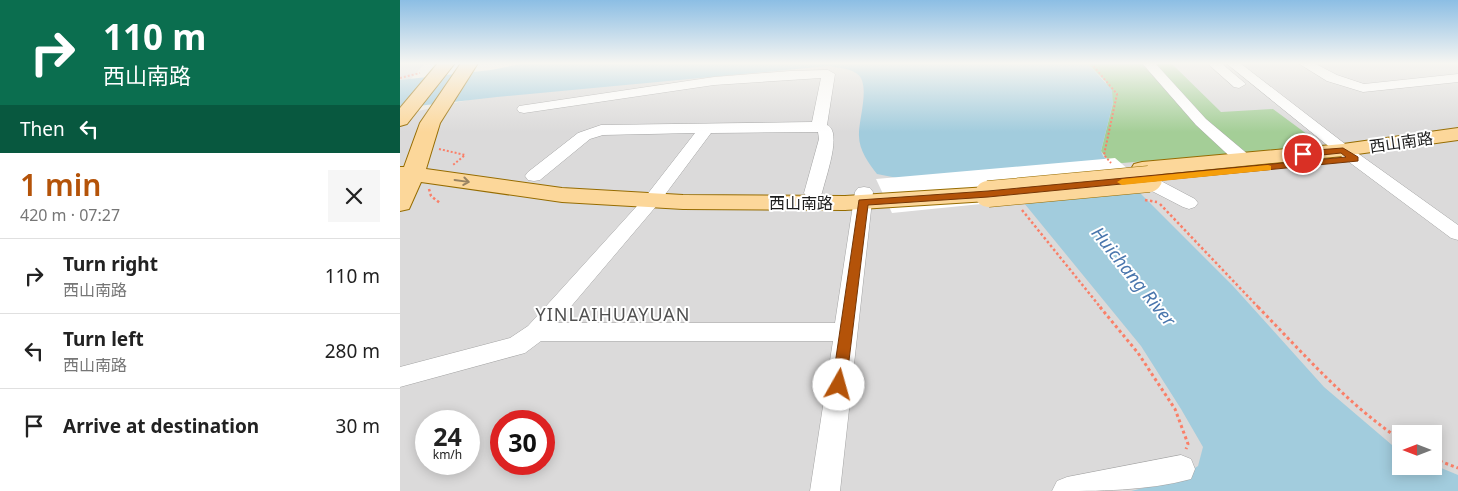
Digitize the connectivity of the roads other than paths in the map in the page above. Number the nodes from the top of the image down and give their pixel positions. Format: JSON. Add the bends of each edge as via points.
{"nodes":[{"id":1,"x":425,"y":86,"type":"edge"},
{"id":2,"x":456,"y":86,"type":"edge"},
{"id":3,"x":680,"y":86,"type":"edge"},
{"id":4,"x":826,"y":86,"type":"edge"},
{"id":5,"x":1169,"y":86,"type":"edge"},
{"id":6,"x":1242,"y":86,"type":"edge"},
{"id":7,"x":1260,"y":86,"type":"joint"},
{"id":8,"x":1357,"y":86,"type":"edge"},
{"id":9,"x":1383,"y":86,"type":"edge"},
{"id":10,"x":524,"y":109,"type":"dead end"},
{"id":11,"x":400,"y":120,"type":"edge"},
{"id":12,"x":819,"y":127,"type":"junction"},
{"id":13,"x":707,"y":128,"type":"junction"},
{"id":14,"x":1458,"y":134,"type":"edge"},
{"id":15,"x":1458,"y":145,"type":"edge"},
{"id":16,"x":1349,"y":155,"type":"junction"},
{"id":17,"x":1244,"y":160,"type":"junction"},
{"id":18,"x":410,"y":162,"type":"edge"},
{"id":19,"x":447,"y":171,"type":"junction"},
{"id":20,"x":534,"y":176,"type":"junction"},
{"id":21,"x":1147,"y":183,"type":"junction"},
{"id":22,"x":813,"y":193,"type":"junction"},
{"id":23,"x":656,"y":194,"type":"junction"},
{"id":24,"x":864,"y":197,"type":"junction"},
{"id":25,"x":1189,"y":203,"type":"dead end"},
{"id":26,"x":400,"y":204,"type":"edge"},
{"id":27,"x":1458,"y":234,"type":"edge"},
{"id":28,"x":536,"y":332,"type":"junction"},
{"id":29,"x":846,"y":332,"type":"junction"},
{"id":30,"x":400,"y":377,"type":"edge"},
{"id":31,"x":1181,"y":469,"type":"road end"},
{"id":32,"x":825,"y":491,"type":"edge"},
{"id":33,"x":1067,"y":491,"type":"edge"}],
"edges":[{"from":1,"to":11,"type":"main road"},
{"from":2,"to":18,"type":"main road","via":[[430,123]]},
{"from":3,"to":10,"type":"street"},
{"from":4,"to":12,"type":"street"},
{"from":5,"to":17,"type":"street","via":[[1201,122]]},
{"from":6,"to":7,"type":"street"},
{"from":7,"to":16,"type":"street"},
{"from":8,"to":9,"type":"street"},
{"from":12,"to":13,"type":"street"},
{"from":12,"to":22,"type":"street","via":[[825,129],[827,139]]},
{"from":13,"to":20,"type":"street","via":[[601,130],[584,136]]},
{"from":13,"to":23,"type":"street"},
{"from":14,"to":16,"type":"main road","name":"西山南路"},
{"from":15,"to":16,"type":"main road","name":"西山南路"},
{"from":16,"to":17,"type":"main road","name":"西山南路"},
{"from":16,"to":21,"type":"main road","name":"西山南路"},
{"from":16,"to":27,"type":"street"},
{"from":17,"to":21,"type":"main road","name":"西山南路"},
{"from":18,"to":19,"type":"main road","name":"西山南路"},
{"from":18,"to":26,"type":"main road"},
{"from":19,"to":20,"type":"main road","name":"西山南路"},
{"from":19,"to":23,"type":"main road","name":"西山南路","one_way":true,"via":[[562,195]]},
{"from":20,"to":23,"type":"main road","name":"西山南路"},
{"from":21,"to":24,"type":"main road","name":"西山南路","bridge":true},
{"from":21,"to":25,"type":"street"},
{"from":22,"to":23,"type":"main road","name":"西山南路"},
{"from":22,"to":24,"type":"main road","name":"西山南路"},
{"from":23,"to":24,"type":"main road","name":"西山南路","via":[[702,202]]},
{"from":23,"to":28,"type":"street"},
{"from":24,"to":29,"type":"street"},
{"from":28,"to":29,"type":"street"},
{"from":28,"to":30,"type":"street","via":[[517,346]]},
{"from":29,"to":32,"type":"street"},
{"from":31,"to":33,"type":"street"}]}
